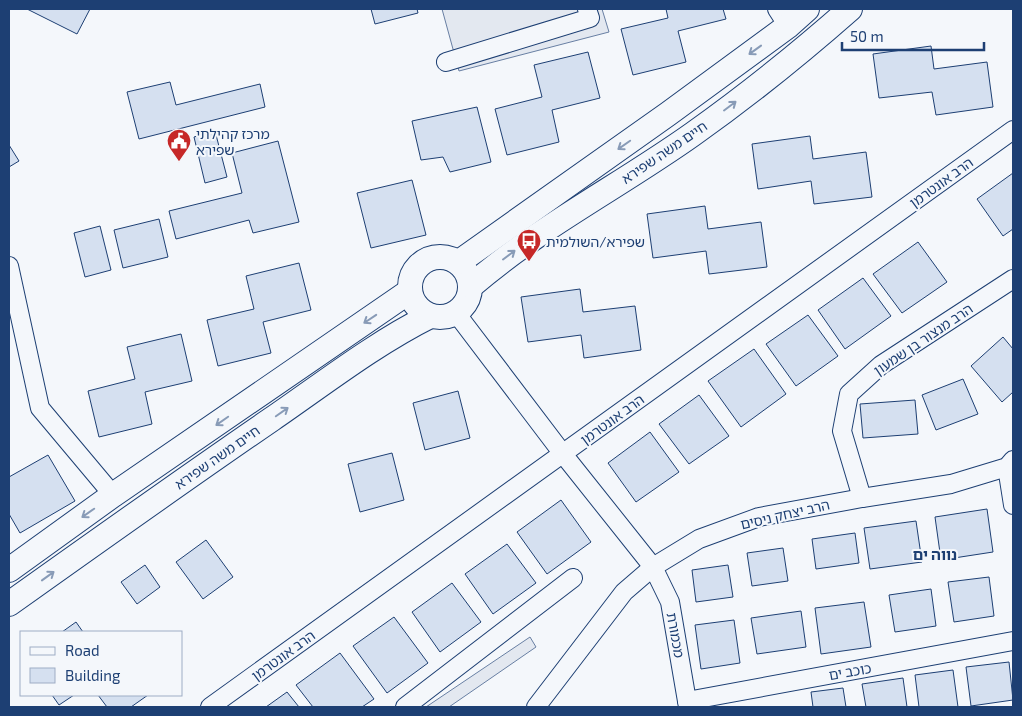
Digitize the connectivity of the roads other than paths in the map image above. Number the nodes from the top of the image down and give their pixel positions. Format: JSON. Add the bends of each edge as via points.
{"nodes":[{"id":1,"x":587,"y":9,"type":"edge"},
{"id":2,"x":807,"y":9,"type":"edge"},
{"id":3,"x":850,"y":9,"type":"edge"},
{"id":4,"x":782,"y":17,"type":"edge"},
{"id":5,"x":446,"y":62,"type":"dead end"},
{"id":6,"x":1013,"y":130,"type":"edge"},
{"id":7,"x":459,"y":262,"type":"junction"},
{"id":8,"x":9,"y":266,"type":"edge"},
{"id":9,"x":1013,"y":279,"type":"edge"},
{"id":10,"x":471,"y":286,"type":"junction"},
{"id":11,"x":410,"y":291,"type":"junction"},
{"id":12,"x":456,"y":314,"type":"junction"},
{"id":13,"x":430,"y":316,"type":"junction"},
{"id":14,"x":563,"y":454,"type":"junction"},
{"id":15,"x":1010,"y":464,"type":"edge"},
{"id":16,"x":113,"y":496,"type":"junction"},
{"id":17,"x":862,"y":498,"type":"junction"},
{"id":18,"x":1013,"y":505,"type":"edge"},
{"id":19,"x":653,"y":567,"type":"junction"},
{"id":20,"x":9,"y":570,"type":"edge"},
{"id":21,"x":573,"y":578,"type":"dead end"},
{"id":22,"x":9,"y":604,"type":"edge"},
{"id":23,"x":1013,"y":641,"type":"edge"},
{"id":24,"x":688,"y":704,"type":"edge"},
{"id":25,"x":210,"y":707,"type":"edge"},
{"id":26,"x":405,"y":707,"type":"edge"},
{"id":27,"x":536,"y":707,"type":"edge"}],
"edges":[{"from":1,"to":5,"type":"street","via":[[590,18]]},
{"from":2,"to":4,"type":"street","name":"חיים משה שפירא"},
{"from":10,"to":3,"type":"street","name":"חיים משה שפירא","one_way":true,"via":[[534,237],[692,134],[806,48]]},
{"from":4,"to":7,"type":"street","name":"חיים משה שפירא","one_way":true,"via":[[668,114]]},
{"from":6,"to":14,"type":"street","name":"הרב אונטרמן"},
{"from":7,"to":10,"type":"street","via":[[470,277]]},
{"from":7,"to":11,"type":"street","via":[[440,256],[421,263],[410,280]]},
{"from":8,"to":16,"type":"street","via":[[40,408]]},
{"from":9,"to":17,"type":"street","name":"הרב מנצור בן שמעון","via":[[881,365],[849,394],[842,431]]},
{"from":10,"to":12,"type":"street","via":[[467,302]]},
{"from":11,"to":13,"type":"street","via":[[416,306]]},
{"from":11,"to":16,"type":"street","name":"חיים משה שפירא","one_way":true},
{"from":12,"to":13,"type":"street","via":[[438,318]]},
{"from":12,"to":14,"type":"street","name":"מכמורת"},
{"from":22,"to":13,"type":"street","name":"חיים משה שפירא","one_way":true,"via":[[360,358]]},
{"from":14,"to":19,"type":"street","name":"מכמורת"},
{"from":14,"to":25,"type":"street","name":"הרב אונטרמן"},
{"from":15,"to":17,"type":"street","name":"הרב יצחק ניסים","via":[[951,484]]},
{"from":15,"to":18,"type":"street"},
{"from":16,"to":20,"type":"street","name":"חיים משה שפירא","one_way":true},
{"from":17,"to":19,"type":"street","name":"הרב יצחק ניסים","via":[[759,517],[699,539]]},
{"from":19,"to":24,"type":"street","name":"מכמורת","via":[[670,602]]},
{"from":19,"to":27,"type":"street","name":"הרב יצחק ניסים","via":[[624,592]]},
{"from":21,"to":26,"type":"street"},
{"from":23,"to":24,"type":"street","name":"כוכב ים"}]}
